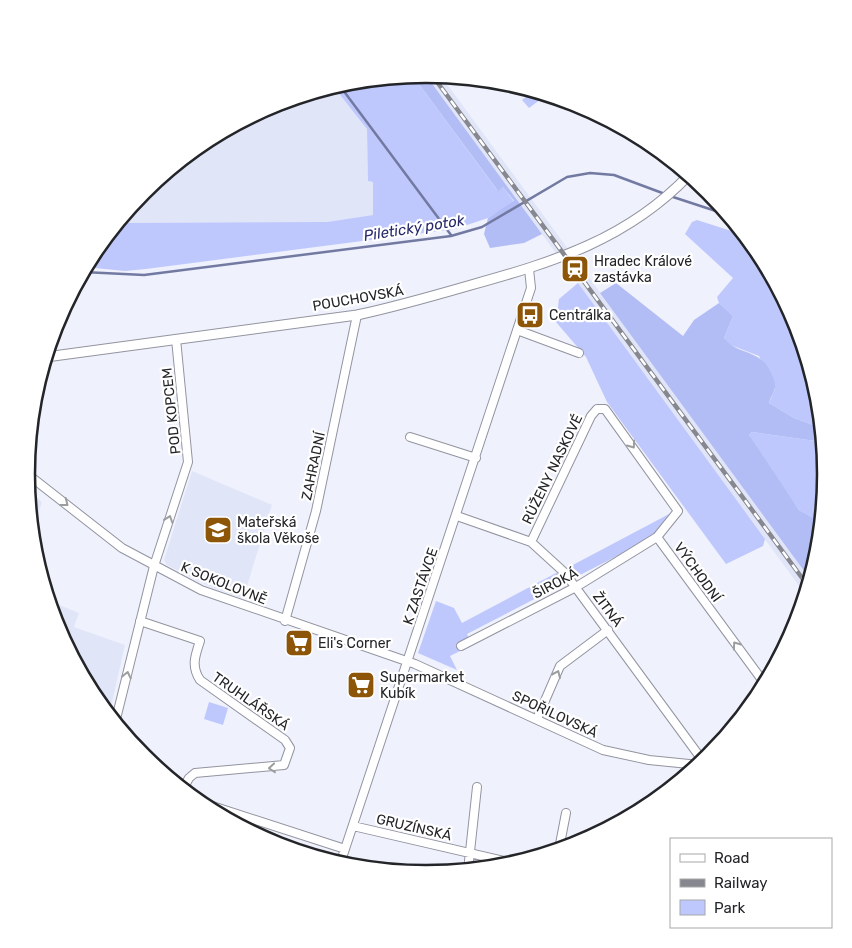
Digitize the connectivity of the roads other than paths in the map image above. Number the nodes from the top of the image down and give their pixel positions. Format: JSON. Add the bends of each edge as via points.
{"nodes":[{"id":1,"x":684,"y":180,"type":"edge"},
{"id":2,"x":529,"y":269,"type":"junction"},
{"id":3,"x":357,"y":315,"type":"junction"},
{"id":4,"x":517,"y":330,"type":"junction"},
{"id":5,"x":176,"y":339,"type":"junction"},
{"id":6,"x":579,"y":353,"type":"dead end"},
{"id":7,"x":53,"y":356,"type":"edge"},
{"id":8,"x":597,"y":409,"type":"joint"},
{"id":9,"x":410,"y":437,"type":"dead end"},
{"id":10,"x":476,"y":458,"type":"junction"},
{"id":11,"x":35,"y":480,"type":"edge"},
{"id":12,"x":457,"y":516,"type":"junction"},
{"id":13,"x":658,"y":537,"type":"junction"},
{"id":14,"x":531,"y":542,"type":"junction"},
{"id":15,"x":154,"y":566,"type":"junction"},
{"id":16,"x":576,"y":587,"type":"junction"},
{"id":17,"x":140,"y":621,"type":"junction"},
{"id":18,"x":285,"y":621,"type":"junction"},
{"id":19,"x":608,"y":630,"type":"junction"},
{"id":20,"x":461,"y":646,"type":"dead end"},
{"id":21,"x":408,"y":661,"type":"junction"},
{"id":22,"x":760,"y":677,"type":"edge"},
{"id":23,"x":117,"y":714,"type":"edge"},
{"id":24,"x":537,"y":719,"type":"junction"},
{"id":25,"x":698,"y":754,"type":"edge"},
{"id":26,"x":688,"y":764,"type":"edge"},
{"id":27,"x":186,"y":783,"type":"edge"},
{"id":28,"x":476,"y":787,"type":"dead end"},
{"id":29,"x":226,"y":810,"type":"edge"},
{"id":30,"x":566,"y":813,"type":"dead end"},
{"id":31,"x":353,"y":826,"type":"junction"},
{"id":32,"x":561,"y":841,"type":"edge"},
{"id":33,"x":345,"y":849,"type":"junction"},
{"id":34,"x":470,"y":852,"type":"junction"},
{"id":35,"x":343,"y":856,"type":"edge"},
{"id":36,"x":495,"y":858,"type":"edge"},
{"id":37,"x":469,"y":863,"type":"edge"}],
"edges":[{"from":1,"to":2,"type":"street","name":"POUCHOVSKÁ","via":[[658,204],[622,229],[596,243]]},
{"from":2,"to":3,"type":"street","name":"POUCHOVSKÁ"},
{"from":2,"to":4,"type":"street","name":"K ZASTÁVCE","via":[[531,288]]},
{"from":3,"to":5,"type":"street","name":"POUCHOVSKÁ"},
{"from":3,"to":18,"type":"street","name":"ZAHRADNÍ","via":[[316,512]]},
{"from":4,"to":6,"type":"street"},
{"from":4,"to":10,"type":"street","name":"K ZASTÁVCE"},
{"from":5,"to":7,"type":"street","name":"POUCHOVSKÁ"},
{"from":15,"to":5,"type":"street","name":"POD KOPCEM","one_way":true,"via":[[188,462]]},
{"from":8,"to":13,"type":"street","name":"VÝCHODNÍ","one_way":true,"via":[[605,408],[678,511]]},
{"from":8,"to":14,"type":"street","name":"RŮŽENY NASKOVÉ"},
{"from":9,"to":10,"type":"street"},
{"from":10,"to":12,"type":"street","name":"K ZASTÁVCE"},
{"from":11,"to":15,"type":"street","name":"K SOKOLOVNĚ","one_way":true,"via":[[122,548]]},
{"from":12,"to":14,"type":"street","name":"ŽITNÁ"},
{"from":12,"to":21,"type":"street","name":"K ZASTÁVCE"},
{"from":13,"to":16,"type":"street","name":"ŠIROKÁ"},
{"from":22,"to":13,"type":"street","name":"VÝCHODNÍ","one_way":true},
{"from":14,"to":16,"type":"street","name":"ŽITNÁ"},
{"from":15,"to":17,"type":"street"},
{"from":15,"to":18,"type":"street","name":"K SOKOLOVNĚ","via":[[201,590]]},
{"from":16,"to":19,"type":"street","name":"ŽITNÁ"},
{"from":16,"to":20,"type":"street","name":"ŠIROKÁ"},
{"from":23,"to":17,"type":"street","one_way":true},
{"from":17,"to":27,"type":"street","name":"TRUHLÁŘSKÁ","one_way":true,"via":[[200,640],[194,660],[194,670],[200,680],[289,744],[290,752],[284,765],[195,773]]},
{"from":18,"to":21,"type":"street","name":"K SOKOLOVNĚ"},
{"from":24,"to":19,"type":"street","one_way":true,"via":[[560,666]]},
{"from":19,"to":25,"type":"street","name":"ŽITNÁ"},
{"from":21,"to":24,"type":"street","name":"SPOŘILOVSKÁ"},
{"from":21,"to":31,"type":"street","name":"K ZASTÁVCE"},
{"from":24,"to":26,"type":"street","name":"SPOŘILOVSKÁ","via":[[587,744],[614,753]]},
{"from":28,"to":34,"type":"street","name":"GRUZÍNSKÁ"},
{"from":29,"to":33,"type":"street"},
{"from":30,"to":32,"type":"street"},
{"from":31,"to":33,"type":"street","name":"K ZASTÁVCE"},
{"from":31,"to":34,"type":"street","name":"GRUZÍNSKÁ"},
{"from":33,"to":35,"type":"street","name":"K ZASTÁVCE"},
{"from":34,"to":36,"type":"street","name":"GRUZÍNSKÁ"},
{"from":34,"to":37,"type":"street","name":"GRUZÍNSKÁ"}]}
